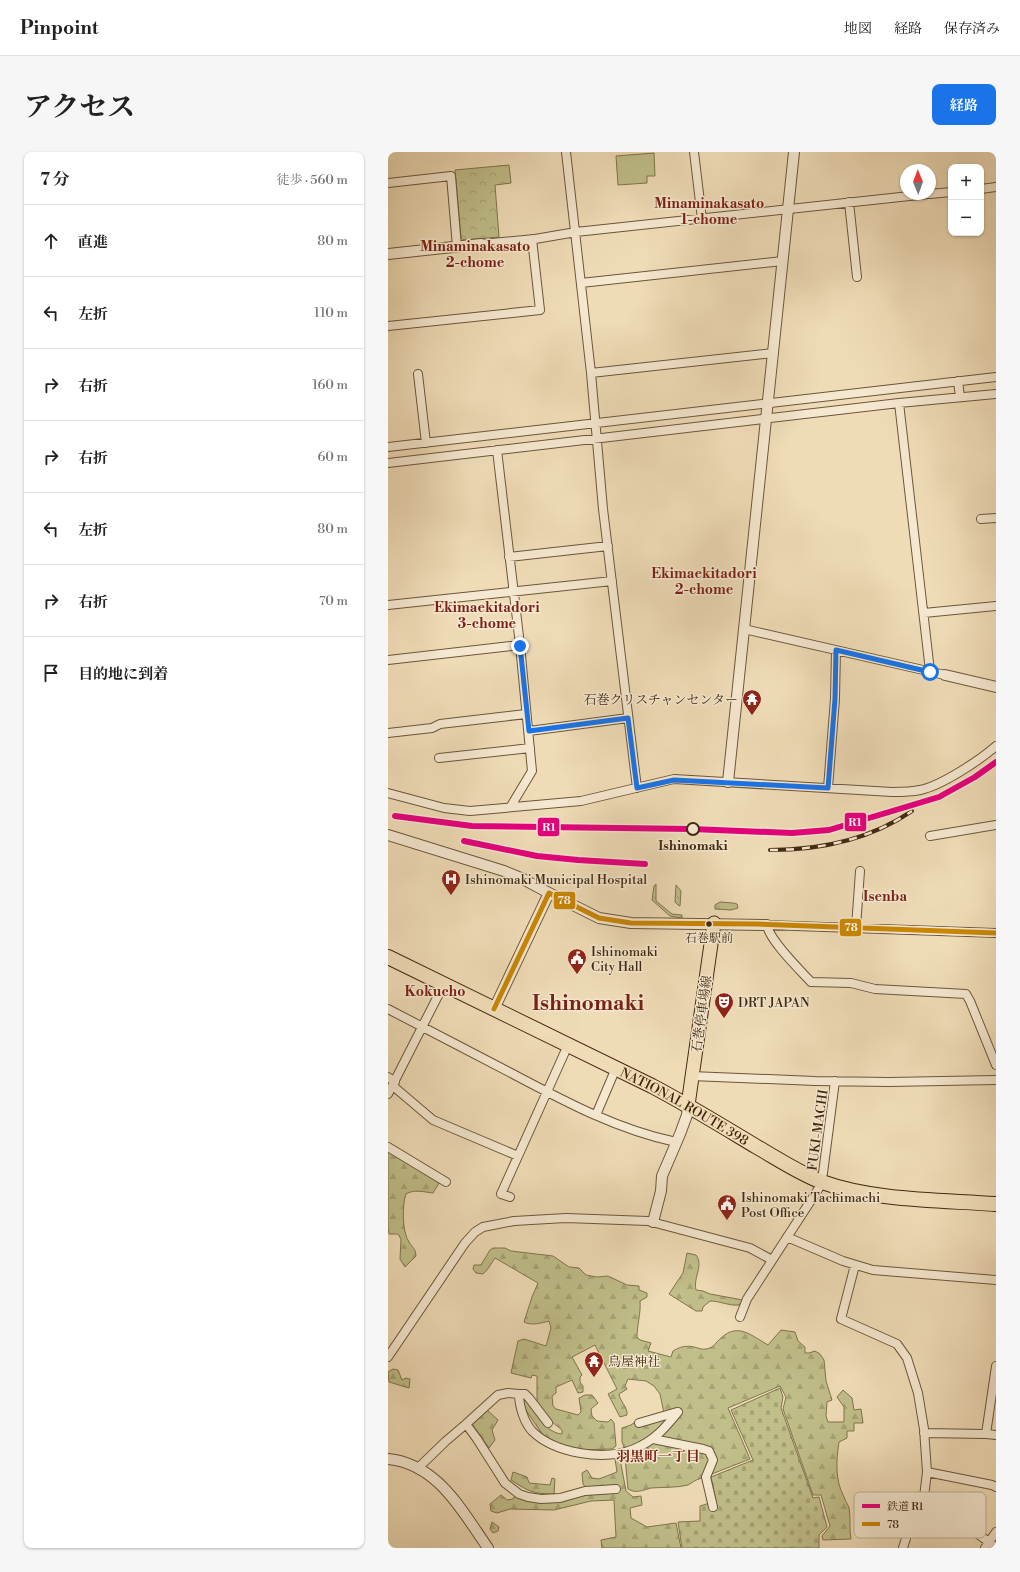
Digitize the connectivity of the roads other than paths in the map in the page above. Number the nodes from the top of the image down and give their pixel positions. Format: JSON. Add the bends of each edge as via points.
{"nodes":[{"id":1,"x":566,"y":152,"type":"edge"},
{"id":2,"x":694,"y":152,"type":"edge"},
{"id":3,"x":794,"y":152,"type":"edge"},
{"id":4,"x":388,"y":183,"type":"edge"},
{"id":5,"x":996,"y":187,"type":"edge"},
{"id":6,"x":984,"y":189,"type":"edge"},
{"id":7,"x":948,"y":192,"type":"edge"},
{"id":8,"x":936,"y":193,"type":"edge"},
{"id":9,"x":900,"y":197,"type":"edge"},
{"id":10,"x":849,"y":202,"type":"junction"},
{"id":11,"x":788,"y":209,"type":"junction"},
{"id":12,"x":702,"y":219,"type":"junction"},
{"id":13,"x":576,"y":232,"type":"junction"},
{"id":14,"x":532,"y":240,"type":"junction"},
{"id":15,"x":482,"y":244,"type":"joint"},
{"id":16,"x":457,"y":247,"type":"junction"},
{"id":17,"x":388,"y":254,"type":"edge"},
{"id":18,"x":783,"y":261,"type":"junction"},
{"id":19,"x":857,"y":277,"type":"dead end"},
{"id":20,"x":581,"y":283,"type":"junction"},
{"id":21,"x":388,"y":326,"type":"edge"},
{"id":22,"x":773,"y":353,"type":"junction"},
{"id":23,"x":591,"y":373,"type":"junction"},
{"id":24,"x":418,"y":374,"type":"dead end"},
{"id":25,"x":996,"y":377,"type":"edge"},
{"id":26,"x":958,"y":381,"type":"junction"},
{"id":27,"x":996,"y":394,"type":"edge"},
{"id":28,"x":960,"y":397,"type":"junction"},
{"id":29,"x":768,"y":403,"type":"junction"},
{"id":30,"x":899,"y":403,"type":"junction"},
{"id":31,"x":766,"y":419,"type":"junction"},
{"id":32,"x":595,"y":424,"type":"junction"},
{"id":33,"x":596,"y":439,"type":"junction"},
{"id":34,"x":426,"y":443,"type":"junction"},
{"id":35,"x":388,"y":447,"type":"edge"},
{"id":36,"x":497,"y":450,"type":"junction"},
{"id":37,"x":388,"y":463,"type":"edge"},
{"id":38,"x":996,"y":518,"type":"edge"},
{"id":39,"x":982,"y":519,"type":"dead end"},
{"id":40,"x":608,"y":546,"type":"junction"},
{"id":41,"x":509,"y":557,"type":"junction"},
{"id":42,"x":612,"y":581,"type":"junction"},
{"id":43,"x":513,"y":592,"type":"junction"},
{"id":44,"x":388,"y":605,"type":"edge"},
{"id":45,"x":996,"y":606,"type":"edge"},
{"id":46,"x":924,"y":613,"type":"junction"},
{"id":47,"x":744,"y":630,"type":"junction"},
{"id":48,"x":520,"y":646,"type":"junction"},
{"id":49,"x":836,"y":650,"type":"junction"},
{"id":50,"x":388,"y":660,"type":"edge"},
{"id":51,"x":930,"y":672,"type":"junction"},
{"id":52,"x":945,"y":675,"type":"joint"},
{"id":53,"x":996,"y":687,"type":"edge"},
{"id":54,"x":526,"y":714,"type":"junction"},
{"id":55,"x":628,"y":718,"type":"junction"},
{"id":56,"x":529,"y":731,"type":"junction"},
{"id":57,"x":388,"y":733,"type":"edge"},
{"id":58,"x":996,"y":746,"type":"edge"},
{"id":59,"x":530,"y":748,"type":"junction"},
{"id":60,"x":439,"y":758,"type":"dead end"},
{"id":61,"x":728,"y":782,"type":"junction"},
{"id":62,"x":637,"y":788,"type":"junction"},
{"id":63,"x":828,"y":788,"type":"junction"},
{"id":64,"x":388,"y":793,"type":"edge"},
{"id":65,"x":511,"y":806,"type":"junction"},
{"id":66,"x":996,"y":825,"type":"edge"},
{"id":67,"x":388,"y":835,"type":"edge"},
{"id":68,"x":930,"y":836,"type":"dead end"},
{"id":69,"x":860,"y":871,"type":"dead end"},
{"id":70,"x":549,"y":893,"type":"junction"},
{"id":71,"x":714,"y":923,"type":"junction"},
{"id":72,"x":767,"y":925,"type":"junction"},
{"id":73,"x":856,"y":927,"type":"junction"},
{"id":74,"x":996,"y":933,"type":"edge"},
{"id":75,"x":388,"y":957,"type":"edge"},
{"id":76,"x":444,"y":984,"type":"junction"},
{"id":77,"x":388,"y":1009,"type":"edge"},
{"id":78,"x":494,"y":1009,"type":"junction"},
{"id":79,"x":423,"y":1027,"type":"junction"},
{"id":80,"x":568,"y":1045,"type":"junction"},
{"id":81,"x":996,"y":1066,"type":"edge"},
{"id":82,"x":616,"y":1068,"type":"junction"},
{"id":83,"x":692,"y":1076,"type":"junction"},
{"id":84,"x":388,"y":1077,"type":"edge"},
{"id":85,"x":996,"y":1080,"type":"edge"},
{"id":86,"x":835,"y":1081,"type":"junction"},
{"id":87,"x":394,"y":1084,"type":"junction"},
{"id":88,"x":547,"y":1092,"type":"junction"},
{"id":89,"x":388,"y":1094,"type":"edge"},
{"id":90,"x":688,"y":1105,"type":"junction"},
{"id":91,"x":596,"y":1115,"type":"junction"},
{"id":92,"x":676,"y":1142,"type":"junction"},
{"id":93,"x":388,"y":1147,"type":"edge"},
{"id":94,"x":518,"y":1156,"type":"junction"},
{"id":95,"x":446,"y":1182,"type":"dead end"},
{"id":96,"x":822,"y":1182,"type":"junction"},
{"id":97,"x":510,"y":1197,"type":"dead end"},
{"id":98,"x":996,"y":1204,"type":"edge"},
{"id":99,"x":653,"y":1222,"type":"junction"},
{"id":100,"x":787,"y":1237,"type":"junction"},
{"id":101,"x":772,"y":1260,"type":"junction"},
{"id":102,"x":855,"y":1265,"type":"junction"},
{"id":103,"x":996,"y":1280,"type":"edge"},
{"id":104,"x":740,"y":1317,"type":"dead end"},
{"id":105,"x":388,"y":1357,"type":"edge"},
{"id":106,"x":996,"y":1366,"type":"edge"},
{"id":107,"x":996,"y":1371,"type":"edge"},
{"id":108,"x":518,"y":1394,"type":"junction"},
{"id":109,"x":548,"y":1423,"type":"dead end"},
{"id":110,"x":639,"y":1423,"type":"dead end"},
{"id":111,"x":466,"y":1424,"type":"junction"},
{"id":112,"x":924,"y":1433,"type":"junction"},
{"id":113,"x":986,"y":1434,"type":"junction"},
{"id":114,"x":996,"y":1436,"type":"edge"},
{"id":115,"x":654,"y":1439,"type":"junction"},
{"id":116,"x":388,"y":1459,"type":"edge"},
{"id":117,"x":418,"y":1468,"type":"junction"},
{"id":118,"x":927,"y":1472,"type":"junction"},
{"id":119,"x":996,"y":1487,"type":"edge"},
{"id":120,"x":616,"y":1488,"type":"dead end"},
{"id":121,"x":925,"y":1492,"type":"edge"},
{"id":122,"x":713,"y":1507,"type":"dead end"},
{"id":123,"x":996,"y":1532,"type":"edge"},
{"id":124,"x":906,"y":1538,"type":"edge"},
{"id":125,"x":981,"y":1538,"type":"edge"},
{"id":126,"x":990,"y":1546,"type":"edge"},
{"id":127,"x":488,"y":1548,"type":"edge"},
{"id":128,"x":903,"y":1548,"type":"edge"}],
"edges":[{"from":1,"to":13,"type":"street"},
{"from":2,"to":12,"type":"street"},
{"from":3,"to":11,"type":"street"},
{"from":4,"to":16,"type":"street","via":[[451,176]]},
{"from":5,"to":6,"type":"street"},
{"from":7,"to":8,"type":"street"},
{"from":9,"to":10,"type":"street"},
{"from":10,"to":11,"type":"street"},
{"from":10,"to":19,"type":"street"},
{"from":11,"to":12,"type":"street"},
{"from":11,"to":18,"type":"street"},
{"from":12,"to":13,"type":"street"},
{"from":13,"to":14,"type":"street"},
{"from":13,"to":20,"type":"street"},
{"from":14,"to":15,"type":"street"},
{"from":14,"to":21,"type":"street","via":[[540,310]]},
{"from":15,"to":16,"type":"street"},
{"from":16,"to":17,"type":"street"},
{"from":18,"to":20,"type":"street"},
{"from":18,"to":22,"type":"street"},
{"from":20,"to":23,"type":"street"},
{"from":22,"to":23,"type":"street"},
{"from":22,"to":29,"type":"street"},
{"from":23,"to":32,"type":"street"},
{"from":24,"to":34,"type":"street"},
{"from":25,"to":26,"type":"street"},
{"from":26,"to":28,"type":"street"},
{"from":26,"to":29,"type":"street"},
{"from":27,"to":28,"type":"street"},
{"from":28,"to":30,"type":"street"},
{"from":29,"to":31,"type":"street"},
{"from":29,"to":32,"type":"street"},
{"from":30,"to":31,"type":"street"},
{"from":30,"to":46,"type":"street"},
{"from":31,"to":33,"type":"street"},
{"from":31,"to":47,"type":"street"},
{"from":32,"to":33,"type":"street"},
{"from":32,"to":34,"type":"street"},
{"from":33,"to":36,"type":"street"},
{"from":33,"to":40,"type":"street"},
{"from":34,"to":35,"type":"street"},
{"from":36,"to":37,"type":"street"},
{"from":36,"to":41,"type":"street"},
{"from":38,"to":39,"type":"street"},
{"from":40,"to":41,"type":"street"},
{"from":40,"to":42,"type":"street"},
{"from":41,"to":43,"type":"street"},
{"from":42,"to":43,"type":"street"},
{"from":42,"to":55,"type":"street"},
{"from":43,"to":44,"type":"street"},
{"from":43,"to":48,"type":"street"},
{"from":45,"to":46,"type":"street"},
{"from":46,"to":51,"type":"street"},
{"from":47,"to":49,"type":"street"},
{"from":47,"to":61,"type":"street"},
{"from":48,"to":50,"type":"street"},
{"from":48,"to":54,"type":"street"},
{"from":49,"to":51,"type":"street"},
{"from":49,"to":63,"type":"street"},
{"from":51,"to":52,"type":"street"},
{"from":52,"to":53,"type":"street"},
{"from":54,"to":56,"type":"street"},
{"from":54,"to":57,"type":"street"},
{"from":55,"to":56,"type":"street"},
{"from":55,"to":62,"type":"street"},
{"from":56,"to":59,"type":"street"},
{"from":58,"to":63,"type":"street","via":[[976,762],[939,783],[920,790],[892,792]]},
{"from":59,"to":60,"type":"street"},
{"from":59,"to":65,"type":"street","via":[[531,774]]},
{"from":61,"to":62,"type":"street","via":[[674,780]]},
{"from":61,"to":63,"type":"street"},
{"from":62,"to":65,"type":"street","via":[[581,801]]},
{"from":64,"to":65,"type":"street","via":[[444,808],[470,811]]},
{"from":66,"to":68,"type":"street"},
{"from":67,"to":70,"type":"street","via":[[504,871]]},
{"from":69,"to":73,"type":"street"},
{"from":70,"to":71,"type":"street","via":[[599,918],[615,921]]},
{"from":70,"to":78,"type":"street"},
{"from":71,"to":72,"type":"street"},
{"from":71,"to":83,"type":"main road","name":"石巻停車場線"},
{"from":72,"to":73,"type":"street"},
{"from":72,"to":81,"type":"street","via":[[774,939],[811,982],[851,983],[874,989],[966,994]]},
{"from":73,"to":74,"type":"street"},
{"from":75,"to":76,"type":"highway","name":"NATIONAL ROUTE 398"},
{"from":76,"to":78,"type":"highway","name":"NATIONAL ROUTE 398"},
{"from":76,"to":79,"type":"street"},
{"from":77,"to":79,"type":"street"},
{"from":78,"to":80,"type":"highway","name":"NATIONAL ROUTE 398"},
{"from":79,"to":87,"type":"street"},
{"from":79,"to":88,"type":"street"},
{"from":80,"to":82,"type":"highway","name":"NATIONAL ROUTE 398"},
{"from":80,"to":88,"type":"street"},
{"from":82,"to":90,"type":"highway","name":"NATIONAL ROUTE 398"},
{"from":82,"to":91,"type":"street"},
{"from":83,"to":86,"type":"street"},
{"from":83,"to":90,"type":"main road","name":"石巻停車場線"},
{"from":84,"to":87,"type":"street"},
{"from":85,"to":86,"type":"street"},
{"from":86,"to":96,"type":"street","name":"FUKI-MACHI"},
{"from":87,"to":89,"type":"street"},
{"from":87,"to":94,"type":"street","via":[[433,1120]]},
{"from":88,"to":91,"type":"street"},
{"from":88,"to":94,"type":"street"},
{"from":90,"to":92,"type":"street","via":[[687,1115]]},
{"from":90,"to":96,"type":"highway","name":"NATIONAL ROUTE 398","via":[[780,1161]]},
{"from":91,"to":92,"type":"street","via":[[637,1131]]},
{"from":92,"to":99,"type":"street","via":[[662,1176],[662,1191]]},
{"from":93,"to":95,"type":"street"},
{"from":94,"to":97,"type":"street","via":[[501,1194]]},
{"from":96,"to":98,"type":"highway","name":"NATIONAL ROUTE 398","via":[[880,1195]]},
{"from":96,"to":100,"type":"street"},
{"from":99,"to":101,"type":"street","via":[[750,1248]]},
{"from":99,"to":105,"type":"street","via":[[541,1218],[483,1227],[465,1244]]},
{"from":100,"to":101,"type":"street"},
{"from":100,"to":102,"type":"street"},
{"from":101,"to":104,"type":"street","via":[[746,1299]]},
{"from":102,"to":103,"type":"street","via":[[873,1270]]},
{"from":102,"to":112,"type":"street","via":[[841,1319],[897,1344],[907,1358],[918,1393]]},
{"from":106,"to":107,"type":"street"},
{"from":107,"to":113,"type":"street"},
{"from":108,"to":109,"type":"street","via":[[525,1394]]},
{"from":108,"to":111,"type":"street","via":[[498,1395]]},
{"from":108,"to":115,"type":"street","via":[[526,1421],[532,1431],[557,1447],[576,1453],[621,1453]]},
{"from":110,"to":115,"type":"street","via":[[678,1412]]},
{"from":111,"to":117,"type":"street"},
{"from":111,"to":120,"type":"street","via":[[505,1483],[519,1494],[541,1499],[560,1498],[585,1491]]},
{"from":112,"to":113,"type":"street"},
{"from":112,"to":118,"type":"street"},
{"from":113,"to":114,"type":"street"},
{"from":115,"to":122,"type":"street","via":[[709,1451],[713,1460],[706,1477]]},
{"from":116,"to":117,"type":"street"},
{"from":117,"to":127,"type":"street","via":[[440,1483],[450,1494]]},
{"from":118,"to":119,"type":"street"},
{"from":118,"to":121,"type":"street"},
{"from":123,"to":126,"type":"street"},
{"from":124,"to":128,"type":"street"},
{"from":125,"to":126,"type":"street"}]}
